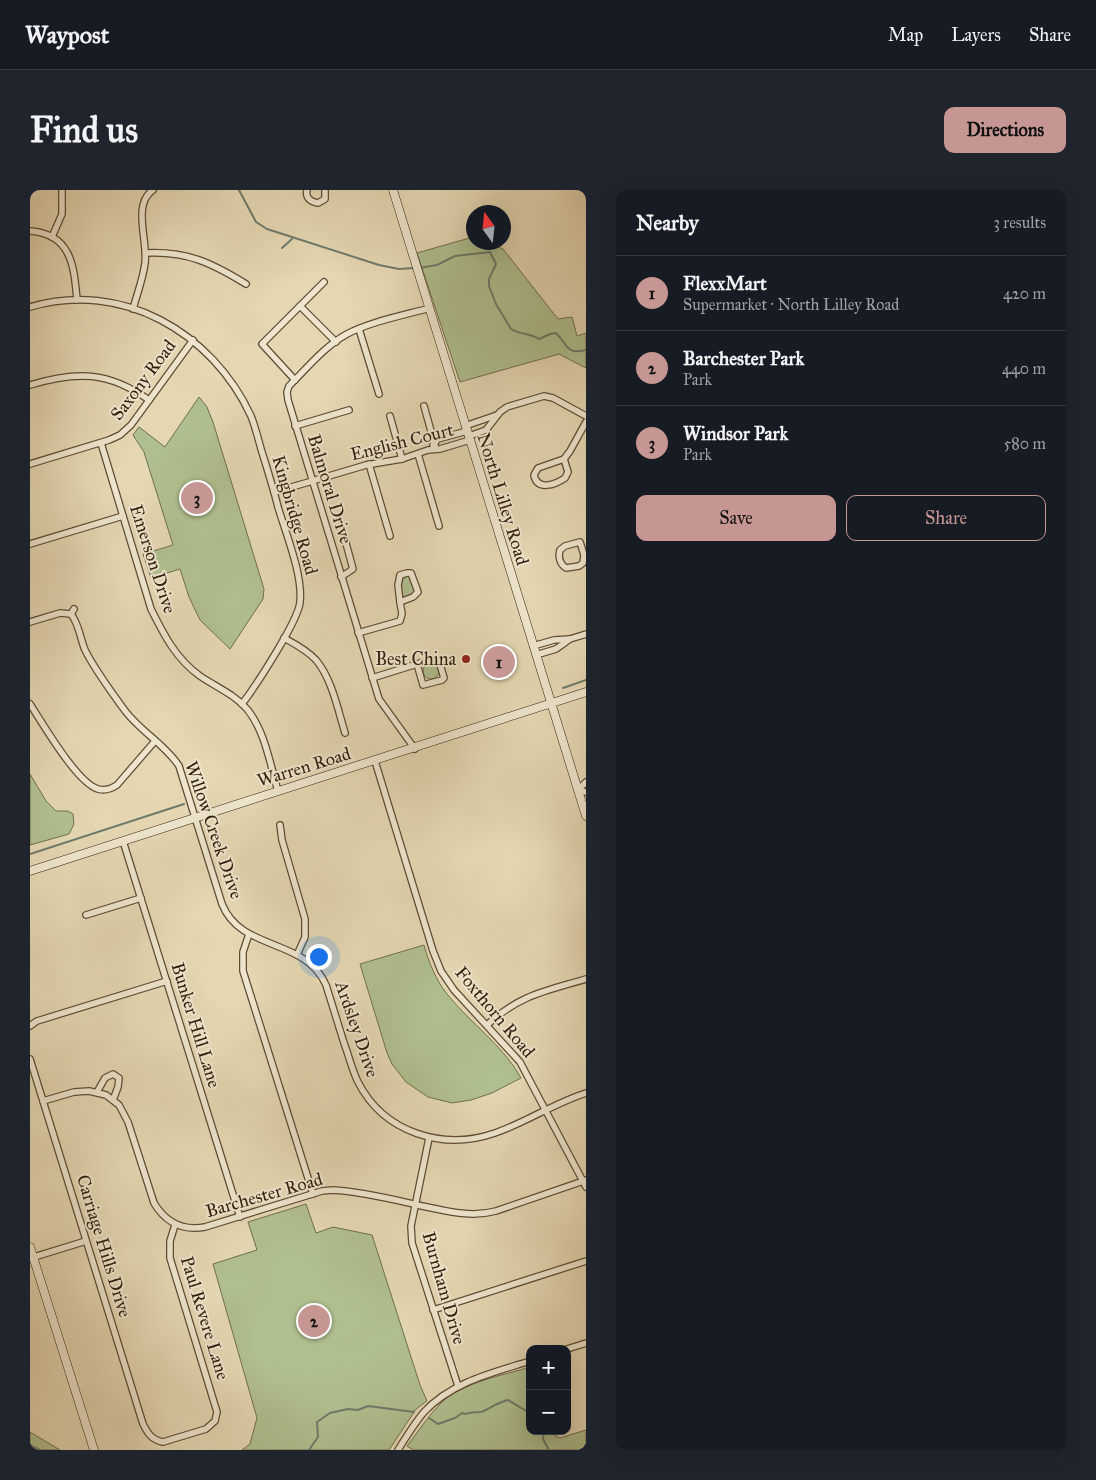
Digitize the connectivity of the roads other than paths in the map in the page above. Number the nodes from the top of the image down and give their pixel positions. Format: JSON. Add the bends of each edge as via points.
{"nodes":[{"id":1,"x":62,"y":190,"type":"edge"},
{"id":2,"x":153,"y":190,"type":"edge"},
{"id":3,"x":307,"y":190,"type":"edge"},
{"id":4,"x":325,"y":190,"type":"edge"},
{"id":5,"x":393,"y":190,"type":"edge"},
{"id":6,"x":30,"y":231,"type":"edge"},
{"id":7,"x":52,"y":236,"type":"junction"},
{"id":8,"x":146,"y":253,"type":"junction"},
{"id":9,"x":324,"y":282,"type":"dead end"},
{"id":10,"x":246,"y":284,"type":"dead end"},
{"id":11,"x":77,"y":300,"type":"junction"},
{"id":12,"x":300,"y":306,"type":"junction"},
{"id":13,"x":30,"y":307,"type":"edge"},
{"id":14,"x":430,"y":308,"type":"junction"},
{"id":15,"x":133,"y":309,"type":"junction"},
{"id":16,"x":359,"y":329,"type":"junction"},
{"id":17,"x":193,"y":340,"type":"junction"},
{"id":18,"x":336,"y":342,"type":"junction"},
{"id":19,"x":295,"y":380,"type":"junction"},
{"id":20,"x":30,"y":385,"type":"edge"},
{"id":21,"x":379,"y":394,"type":"dead end"},
{"id":22,"x":149,"y":400,"type":"junction"},
{"id":23,"x":424,"y":406,"type":"dead end"},
{"id":24,"x":349,"y":410,"type":"dead end"},
{"id":25,"x":497,"y":415,"type":"junction"},
{"id":26,"x":390,"y":416,"type":"dead end"},
{"id":27,"x":586,"y":416,"type":"edge"},
{"id":28,"x":586,"y":422,"type":"edge"},
{"id":29,"x":295,"y":426,"type":"junction"},
{"id":30,"x":468,"y":433,"type":"junction"},
{"id":31,"x":101,"y":443,"type":"junction"},
{"id":32,"x":436,"y":446,"type":"junction"},
{"id":33,"x":418,"y":454,"type":"junction"},
{"id":34,"x":402,"y":459,"type":"junction"},
{"id":35,"x":564,"y":459,"type":"junction"},
{"id":36,"x":30,"y":464,"type":"edge"},
{"id":37,"x":369,"y":464,"type":"junction"},
{"id":38,"x":311,"y":482,"type":"junction"},
{"id":39,"x":274,"y":492,"type":"junction"},
{"id":40,"x":123,"y":516,"type":"junction"},
{"id":41,"x":439,"y":526,"type":"dead end"},
{"id":42,"x":344,"y":536,"type":"dead end"},
{"id":43,"x":390,"y":536,"type":"dead end"},
{"id":44,"x":583,"y":541,"type":"edge"},
{"id":45,"x":30,"y":544,"type":"edge"},
{"id":46,"x":341,"y":577,"type":"junction"},
{"id":47,"x":400,"y":602,"type":"junction"},
{"id":48,"x":30,"y":622,"type":"edge"},
{"id":49,"x":358,"y":633,"type":"junction"},
{"id":50,"x":586,"y":634,"type":"edge"},
{"id":51,"x":284,"y":638,"type":"junction"},
{"id":52,"x":570,"y":639,"type":"junction"},
{"id":53,"x":533,"y":646,"type":"junction"},
{"id":54,"x":536,"y":656,"type":"junction"},
{"id":55,"x":417,"y":664,"type":"junction"},
{"id":56,"x":372,"y":678,"type":"junction"},
{"id":57,"x":586,"y":692,"type":"edge"},
{"id":58,"x":30,"y":704,"type":"edge"},
{"id":59,"x":242,"y":704,"type":"junction"},
{"id":60,"x":552,"y":704,"type":"junction"},
{"id":61,"x":345,"y":733,"type":"dead end"},
{"id":62,"x":155,"y":741,"type":"junction"},
{"id":63,"x":414,"y":749,"type":"junction"},
{"id":64,"x":374,"y":761,"type":"junction"},
{"id":65,"x":586,"y":782,"type":"edge"},
{"id":66,"x":278,"y":791,"type":"junction"},
{"id":67,"x":582,"y":791,"type":"edge"},
{"id":68,"x":586,"y":816,"type":"edge"},
{"id":69,"x":196,"y":817,"type":"junction"},
{"id":70,"x":280,"y":825,"type":"dead end"},
{"id":71,"x":123,"y":841,"type":"junction"},
{"id":72,"x":30,"y":871,"type":"edge"},
{"id":73,"x":141,"y":898,"type":"junction"},
{"id":74,"x":86,"y":915,"type":"dead end"},
{"id":75,"x":250,"y":934,"type":"junction"},
{"id":76,"x":297,"y":955,"type":"junction"},
{"id":77,"x":586,"y":979,"type":"edge"},
{"id":78,"x":167,"y":981,"type":"junction"},
{"id":79,"x":487,"y":1025,"type":"junction"},
{"id":80,"x":30,"y":1026,"type":"edge"},
{"id":81,"x":30,"y":1059,"type":"edge"},
{"id":82,"x":97,"y":1092,"type":"junction"},
{"id":83,"x":586,"y":1093,"type":"edge"},
{"id":84,"x":113,"y":1100,"type":"junction"},
{"id":85,"x":43,"y":1102,"type":"junction"},
{"id":86,"x":545,"y":1109,"type":"junction"},
{"id":87,"x":430,"y":1138,"type":"junction"},
{"id":88,"x":584,"y":1180,"type":"edge"},
{"id":89,"x":586,"y":1187,"type":"edge"},
{"id":90,"x":313,"y":1194,"type":"junction"},
{"id":91,"x":415,"y":1205,"type":"junction"},
{"id":92,"x":240,"y":1217,"type":"junction"},
{"id":93,"x":176,"y":1225,"type":"junction"},
{"id":94,"x":86,"y":1241,"type":"junction"},
{"id":95,"x":30,"y":1247,"type":"edge"},
{"id":96,"x":32,"y":1258,"type":"edge"},
{"id":97,"x":586,"y":1261,"type":"edge"},
{"id":98,"x":433,"y":1310,"type":"junction"},
{"id":99,"x":586,"y":1343,"type":"edge"},
{"id":100,"x":571,"y":1348,"type":"edge"},
{"id":101,"x":526,"y":1362,"type":"edge"},
{"id":102,"x":458,"y":1386,"type":"junction"},
{"id":103,"x":154,"y":1439,"type":"joint"},
{"id":104,"x":94,"y":1450,"type":"edge"},
{"id":105,"x":398,"y":1450,"type":"edge"}],
"edges":[{"from":1,"to":7,"type":"street","via":[[62,214]]},
{"from":2,"to":8,"type":"street","via":[[142,204]]},
{"from":3,"to":4,"type":"street","via":[[308,198],[318,203],[325,199]]},
{"from":5,"to":14,"type":"street","name":"North Lilley Road"},
{"from":6,"to":7,"type":"street"},
{"from":7,"to":11,"type":"street","via":[[71,260]]},
{"from":8,"to":10,"type":"street","via":[[178,254],[198,259]]},
{"from":8,"to":15,"type":"street"},
{"from":9,"to":12,"type":"street"},
{"from":11,"to":13,"type":"street","name":"Kingbridge Road"},
{"from":11,"to":15,"type":"street","name":"Kingbridge Road","via":[[106,302]]},
{"from":12,"to":18,"type":"street"},
{"from":12,"to":19,"type":"street","via":[[262,344]]},
{"from":14,"to":16,"type":"street"},
{"from":14,"to":30,"type":"street","name":"North Lilley Road"},
{"from":15,"to":17,"type":"street","name":"Kingbridge Road","via":[[165,322]]},
{"from":16,"to":18,"type":"street"},
{"from":16,"to":21,"type":"street"},
{"from":17,"to":22,"type":"street","name":"Saxony Road"},
{"from":17,"to":39,"type":"street","name":"Kingbridge Road","via":[[227,376],[251,417]]},
{"from":18,"to":19,"type":"street"},
{"from":19,"to":29,"type":"street","name":"Balmoral Drive","via":[[288,389],[287,397]]},
{"from":20,"to":22,"type":"street","via":[[67,376],[90,376],[120,384]]},
{"from":22,"to":31,"type":"street","name":"Saxony Road","via":[[126,430]]},
{"from":23,"to":32,"type":"street"},
{"from":24,"to":29,"type":"street"},
{"from":25,"to":27,"type":"street","via":[[507,408],[544,396]]},
{"from":25,"to":30,"type":"street"},
{"from":25,"to":30,"type":"street","via":[[486,430]]},
{"from":26,"to":34,"type":"street"},
{"from":28,"to":35,"type":"street"},
{"from":29,"to":38,"type":"street","name":"Balmoral Drive"},
{"from":30,"to":32,"type":"street","name":"English Court"},
{"from":30,"to":32,"type":"street","via":[[438,439]]},
{"from":30,"to":53,"type":"street","name":"North Lilley Road"},
{"from":31,"to":36,"type":"street","name":"Saxony Road"},
{"from":31,"to":40,"type":"street","name":"Emerson Drive"},
{"from":32,"to":33,"type":"street","name":"English Court"},
{"from":33,"to":34,"type":"street","name":"English Court"},
{"from":33,"to":41,"type":"street"},
{"from":34,"to":37,"type":"street","name":"English Court"},
{"from":35,"to":35,"type":"street","via":[[538,468],[534,475],[537,482],[547,485],[565,478],[568,472]]},
{"from":37,"to":38,"type":"street","name":"English Court"},
{"from":37,"to":43,"type":"street"},
{"from":38,"to":39,"type":"street","name":"English Court"},
{"from":38,"to":46,"type":"street","name":"Balmoral Drive"},
{"from":39,"to":51,"type":"street","name":"Kingbridge Road","via":[[300,588],[298,611]]},
{"from":40,"to":45,"type":"street"},
{"from":40,"to":59,"type":"street","name":"Emerson Drive","via":[[151,609],[172,648],[192,670]]},
{"from":42,"to":46,"type":"street","via":[[353,569]]},
{"from":44,"to":44,"type":"street","via":[[560,550],[561,564],[566,568],[583,563]]},
{"from":46,"to":49,"type":"street","name":"Balmoral Drive"},
{"from":47,"to":47,"type":"street","via":[[400,575],[410,573],[418,592]]},
{"from":47,"to":49,"type":"street","via":[[400,621]]},
{"from":48,"to":62,"type":"street","name":"Willow Creek Drive","via":[[73,612],[85,649],[98,671],[129,717]]},
{"from":49,"to":56,"type":"street","name":"Balmoral Drive"},
{"from":50,"to":52,"type":"street"},
{"from":51,"to":59,"type":"street","name":"Kingbridge Road"},
{"from":51,"to":61,"type":"street","via":[[308,652],[319,665],[330,686]]},
{"from":52,"to":53,"type":"street"},
{"from":52,"to":54,"type":"street","via":[[556,649]]},
{"from":53,"to":54,"type":"street","name":"North Lilley Road"},
{"from":54,"to":60,"type":"street","name":"North Lilley Road"},
{"from":55,"to":55,"type":"street","via":[[437,659],[444,678],[423,685]]},
{"from":55,"to":56,"type":"street"},
{"from":56,"to":63,"type":"street","name":"Balmoral Drive","via":[[382,705]]},
{"from":57,"to":60,"type":"street","name":"Warren Road"},
{"from":58,"to":62,"type":"street","via":[[75,769],[98,789],[117,785]]},
{"from":59,"to":66,"type":"street","name":"Emerson Drive","via":[[260,730]]},
{"from":60,"to":63,"type":"street","name":"Warren Road"},
{"from":60,"to":67,"type":"street","name":"North Lilley Road"},
{"from":62,"to":69,"type":"street","name":"Willow Creek Drive","via":[[179,766]]},
{"from":63,"to":64,"type":"street","name":"Warren Road"},
{"from":64,"to":66,"type":"street","name":"Warren Road"},
{"from":64,"to":79,"type":"street","name":"Foxthorn Road","via":[[438,963],[454,990]]},
{"from":65,"to":67,"type":"street"},
{"from":66,"to":69,"type":"street","name":"Warren Road"},
{"from":67,"to":68,"type":"street","name":"North Lilley Road"},
{"from":69,"to":71,"type":"street","name":"Warren Road"},
{"from":69,"to":75,"type":"street","name":"Willow Creek Drive","via":[[225,911],[235,925]]},
{"from":70,"to":76,"type":"street","via":[[305,919],[305,937]]},
{"from":71,"to":72,"type":"street","name":"Warren Road"},
{"from":71,"to":73,"type":"street","name":"Bunker Hill Lane"},
{"from":73,"to":74,"type":"street"},
{"from":73,"to":78,"type":"street","name":"Bunker Hill Lane"},
{"from":75,"to":76,"type":"street","name":"Ardsley Drive"},
{"from":75,"to":90,"type":"street","via":[[243,952],[243,971]]},
{"from":76,"to":87,"type":"street","name":"Ardsley Drive","via":[[312,964],[323,978],[353,1069],[368,1097],[394,1122]]},
{"from":77,"to":79,"type":"street","via":[[524,998]]},
{"from":78,"to":80,"type":"street","via":[[37,1021]]},
{"from":78,"to":92,"type":"street","name":"Bunker Hill Lane"},
{"from":79,"to":86,"type":"street","name":"Foxthorn Road","via":[[520,1062]]},
{"from":81,"to":85,"type":"street","name":"Carriage Hills Drive"},
{"from":82,"to":84,"type":"street"},
{"from":82,"to":84,"type":"street","via":[[105,1078],[113,1074],[119,1078]]},
{"from":82,"to":85,"type":"street","via":[[81,1091]]},
{"from":83,"to":86,"type":"street","name":"Ardsley Drive"},
{"from":84,"to":93,"type":"street","via":[[128,1122],[154,1203],[163,1216]]},
{"from":85,"to":94,"type":"street","name":"Carriage Hills Drive"},
{"from":86,"to":87,"type":"street","name":"Ardsley Drive","via":[[482,1137]]},
{"from":86,"to":88,"type":"street","name":"Foxthorn Road"},
{"from":87,"to":91,"type":"street","name":"Burnham Drive"},
{"from":88,"to":89,"type":"street","name":"Foxthorn Road"},
{"from":88,"to":91,"type":"street","name":"Barchester Road","via":[[482,1214],[458,1214]]},
{"from":90,"to":91,"type":"street","name":"Barchester Road","via":[[339,1190]]},
{"from":90,"to":92,"type":"street","name":"Barchester Road"},
{"from":91,"to":98,"type":"street","name":"Burnham Drive","via":[[412,1243]]},
{"from":92,"to":93,"type":"street","name":"Barchester Road","via":[[200,1228]]},
{"from":93,"to":103,"type":"street","name":"Paul Revere Lane","via":[[170,1241],[170,1258],[217,1412],[215,1421],[206,1430],[166,1441]]},
{"from":94,"to":96,"type":"street"},
{"from":94,"to":103,"type":"street","name":"Carriage Hills Drive","via":[[147,1433]]},
{"from":95,"to":96,"type":"street"},
{"from":96,"to":104,"type":"street"},
{"from":97,"to":98,"type":"street"},
{"from":98,"to":102,"type":"street","name":"Burnham Drive"},
{"from":99,"to":100,"type":"street"},
{"from":101,"to":102,"type":"street"},
{"from":102,"to":105,"type":"street","via":[[424,1413]]}]}
